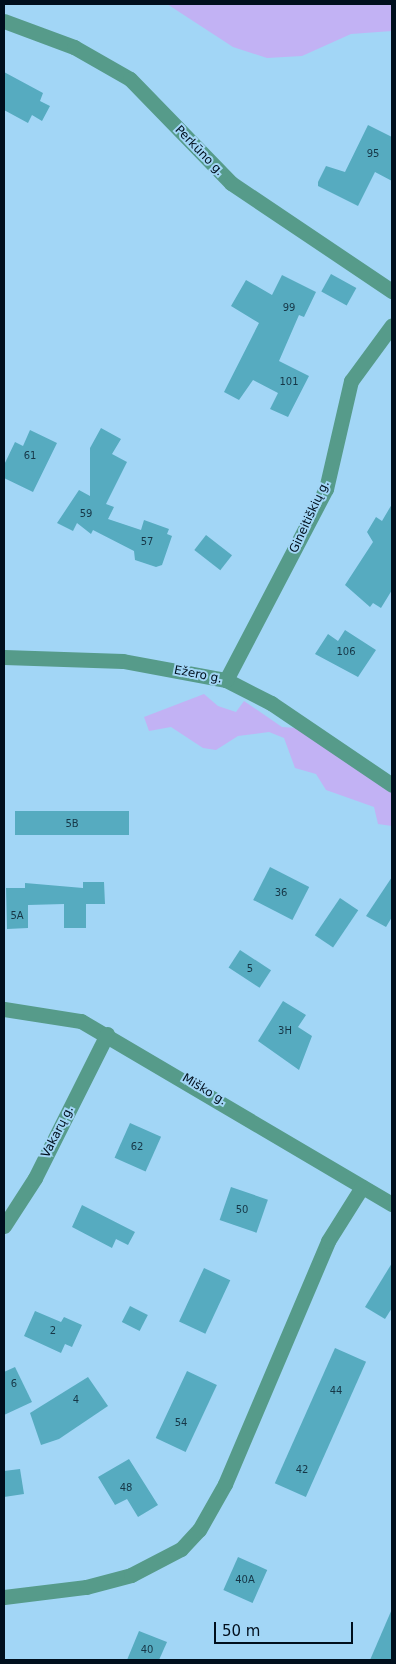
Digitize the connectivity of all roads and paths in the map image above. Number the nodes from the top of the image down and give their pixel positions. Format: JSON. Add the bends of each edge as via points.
{"nodes":[{"id":1,"x":4,"y":21,"type":"edge"},
{"id":2,"x":392,"y":291,"type":"edge"},
{"id":3,"x":392,"y":325,"type":"edge"},
{"id":4,"x":4,"y":657,"type":"edge"},
{"id":5,"x":226,"y":680,"type":"junction"},
{"id":6,"x":392,"y":785,"type":"edge"},
{"id":7,"x":4,"y":1009,"type":"edge"},
{"id":8,"x":107,"y":1034,"type":"junction"},
{"id":9,"x":362,"y":1187,"type":"junction"},
{"id":10,"x":392,"y":1204,"type":"edge"},
{"id":11,"x":4,"y":1226,"type":"edge"},
{"id":12,"x":4,"y":1597,"type":"edge"}],
"edges":[{"from":1,"to":2,"type":"street","name":"Perkūno g.","via":[[74,47],[130,79],[231,183]]},
{"from":3,"to":5,"type":"street","name":"Gineitiškių g.","via":[[351,381],[326,489]]},
{"from":4,"to":5,"type":"street","name":"Ežero g.","via":[[123,661]]},
{"from":5,"to":6,"type":"street","name":"Ežero g.","via":[[271,704]]},
{"from":7,"to":8,"type":"street","name":"Miško g.","via":[[60,1015]]},
{"from":8,"to":9,"type":"street","name":"Miško g."},
{"from":8,"to":11,"type":"street","name":"Vakarų g.","via":[[35,1178]]},
{"from":9,"to":10,"type":"street","name":"Miško g."},
{"from":9,"to":12,"type":"street","via":[[328,1240],[225,1484],[199,1530],[181,1549],[131,1575],[86,1587]]}]}
